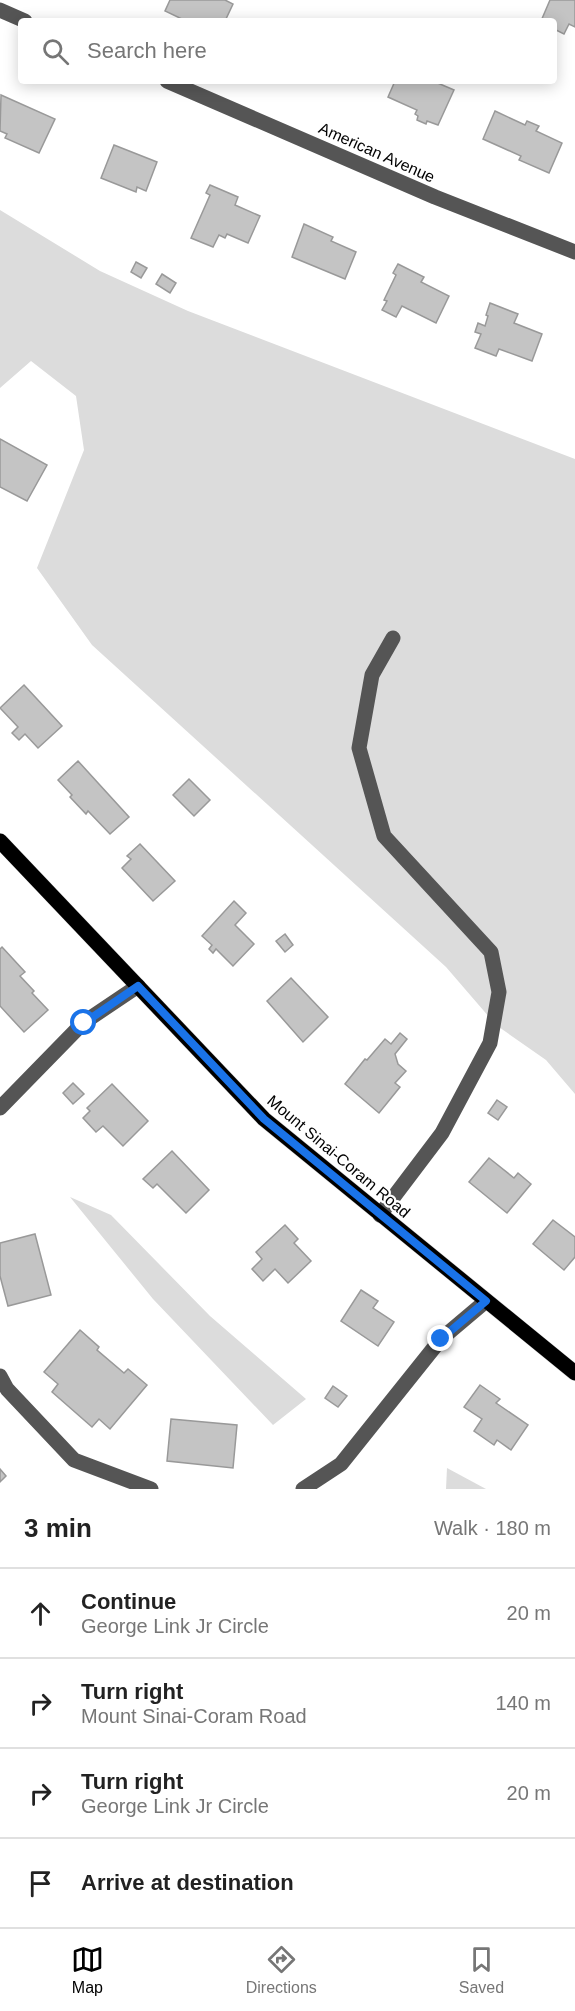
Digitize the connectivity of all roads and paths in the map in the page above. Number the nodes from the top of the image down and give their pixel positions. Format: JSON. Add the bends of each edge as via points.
{"nodes":[{"id":1,"x":0,"y":10,"type":"edge"},
{"id":2,"x":18,"y":18,"type":"edge"},
{"id":3,"x":174,"y":84,"type":"edge"},
{"id":4,"x":575,"y":252,"type":"edge"},
{"id":5,"x":393,"y":638,"type":"dead end"},
{"id":6,"x":0,"y":841,"type":"edge"},
{"id":7,"x":138,"y":986,"type":"junction"},
{"id":8,"x":0,"y":1108,"type":"edge"},
{"id":9,"x":380,"y":1215,"type":"junction"},
{"id":10,"x":486,"y":1301,"type":"junction"},
{"id":11,"x":575,"y":1373,"type":"edge"},
{"id":12,"x":0,"y":1376,"type":"edge"},
{"id":13,"x":151,"y":1489,"type":"edge"},
{"id":14,"x":303,"y":1489,"type":"edge"}],
"edges":[{"from":1,"to":2,"type":"street"},
{"from":3,"to":4,"type":"street","name":"American Avenue","via":[[435,197]]},
{"from":5,"to":9,"type":"street","via":[[372,675],[359,748],[384,836],[491,952],[499,992],[490,1042],[442,1133]]},
{"from":6,"to":7,"type":"main road","name":"Mount Sinai-Coram Road"},
{"from":7,"to":8,"type":"street","via":[[84,1023]]},
{"from":7,"to":9,"type":"main road","name":"Mount Sinai-Coram Road","via":[[264,1119]]},
{"from":9,"to":10,"type":"main road","name":"Mount Sinai-Coram Road"},
{"from":10,"to":11,"type":"main road","name":"Mount Sinai-Coram Road"},
{"from":10,"to":14,"type":"street","via":[[441,1339],[341,1464]]},
{"from":12,"to":13,"type":"street","via":[[7,1389],[74,1460]]}]}
